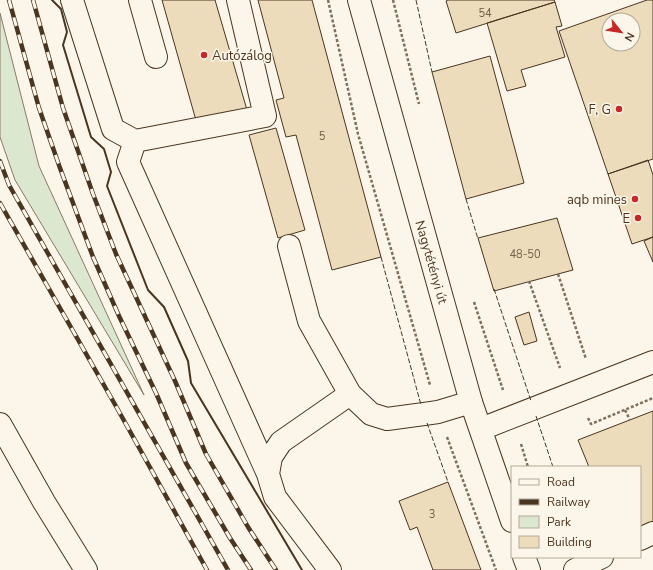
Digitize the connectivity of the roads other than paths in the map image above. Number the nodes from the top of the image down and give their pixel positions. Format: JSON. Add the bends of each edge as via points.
{"nodes":[{"id":1,"x":72,"y":0,"type":"edge"},
{"id":2,"x":140,"y":0,"type":"edge"},
{"id":3,"x":238,"y":0,"type":"edge"},
{"id":4,"x":359,"y":0,"type":"edge"},
{"id":5,"x":156,"y":57,"type":"dead end"},
{"id":6,"x":135,"y":141,"type":"junction"},
{"id":7,"x":289,"y":246,"type":"dead end"},
{"id":8,"x":653,"y":362,"type":"edge"},
{"id":9,"x":350,"y":394,"type":"junction"},
{"id":10,"x":472,"y":402,"type":"junction"},
{"id":11,"x":0,"y":424,"type":"edge"},
{"id":12,"x":481,"y":429,"type":"junction"},
{"id":13,"x":268,"y":474,"type":"junction"},
{"id":14,"x":511,"y":518,"type":"edge"},
{"id":15,"x":653,"y":533,"type":"edge"},
{"id":16,"x":641,"y":539,"type":"edge"},
{"id":17,"x":524,"y":558,"type":"edge"},
{"id":18,"x":600,"y":558,"type":"edge"},
{"id":19,"x":86,"y":570,"type":"edge"},
{"id":20,"x":330,"y":570,"type":"edge"},
{"id":21,"x":529,"y":570,"type":"edge"},
{"id":22,"x":575,"y":570,"type":"edge"}],
"edges":[{"from":1,"to":6,"type":"main road","via":[[113,129]]},
{"from":2,"to":5,"type":"main road"},
{"from":3,"to":6,"type":"main road","via":[[265,116]]},
{"from":4,"to":10,"type":"main road","name":"Nagytétényi út"},
{"from":6,"to":13,"type":"main road","via":[[128,162]]},
{"from":7,"to":9,"type":"main road","via":[[309,320]]},
{"from":8,"to":12,"type":"main road"},
{"from":9,"to":10,"type":"main road","via":[[371,414],[387,419],[438,412]]},
{"from":9,"to":13,"type":"main road","via":[[281,442],[271,457]]},
{"from":10,"to":12,"type":"main road","name":"Nagytétényi út"},
{"from":11,"to":19,"type":"main road"},
{"from":12,"to":14,"type":"main road","name":"Nagytétényi út"},
{"from":13,"to":20,"type":"main road","via":[[275,497]]},
{"from":15,"to":16,"type":"main road"},
{"from":17,"to":21,"type":"main road"},
{"from":18,"to":22,"type":"main road"}]}
